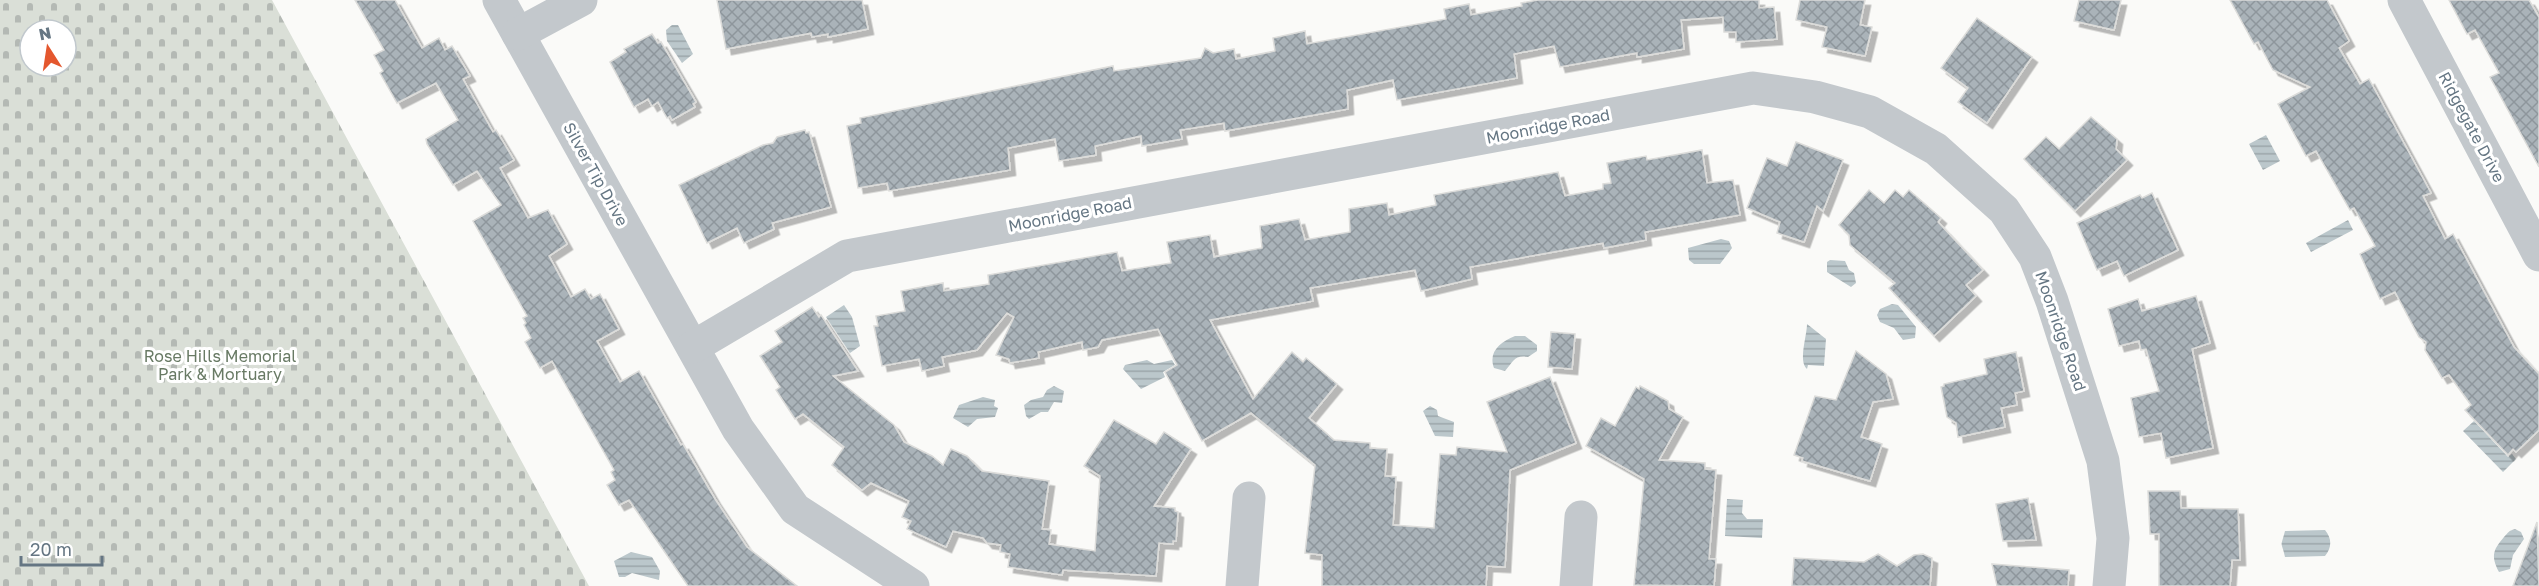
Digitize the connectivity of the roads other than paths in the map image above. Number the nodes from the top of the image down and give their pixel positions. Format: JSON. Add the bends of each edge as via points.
{"nodes":[{"id":1,"x":500,"y":0,"type":"edge"},
{"id":2,"x":581,"y":0,"type":"edge"},
{"id":3,"x":2404,"y":0,"type":"edge"},
{"id":4,"x":518,"y":34,"type":"junction"},
{"id":5,"x":2539,"y":255,"type":"edge"},
{"id":6,"x":693,"y":347,"type":"junction"},
{"id":7,"x":1249,"y":498,"type":"dead end"},
{"id":8,"x":1581,"y":517,"type":"dead end"},
{"id":9,"x":913,"y":586,"type":"edge"},
{"id":10,"x":1242,"y":586,"type":"edge"},
{"id":11,"x":1576,"y":586,"type":"edge"},
{"id":12,"x":2109,"y":586,"type":"edge"}],
"edges":[{"from":1,"to":4,"type":"street","name":"Silver Tip Drive"},
{"from":2,"to":4,"type":"street"},
{"from":3,"to":5,"type":"street","name":"Ridgegate Drive"},
{"from":4,"to":6,"type":"street","name":"Silver Tip Drive"},
{"from":6,"to":9,"type":"street","name":"Silver Tip Drive","via":[[738,429],[795,509]]},
{"from":6,"to":12,"type":"street","name":"Moonridge Road","via":[[847,256],[1753,88],[1815,97],[1870,112],[1936,149],[2004,210],[2035,257],[2103,461],[2113,538]]},
{"from":7,"to":10,"type":"street"},
{"from":8,"to":11,"type":"street"}]}
